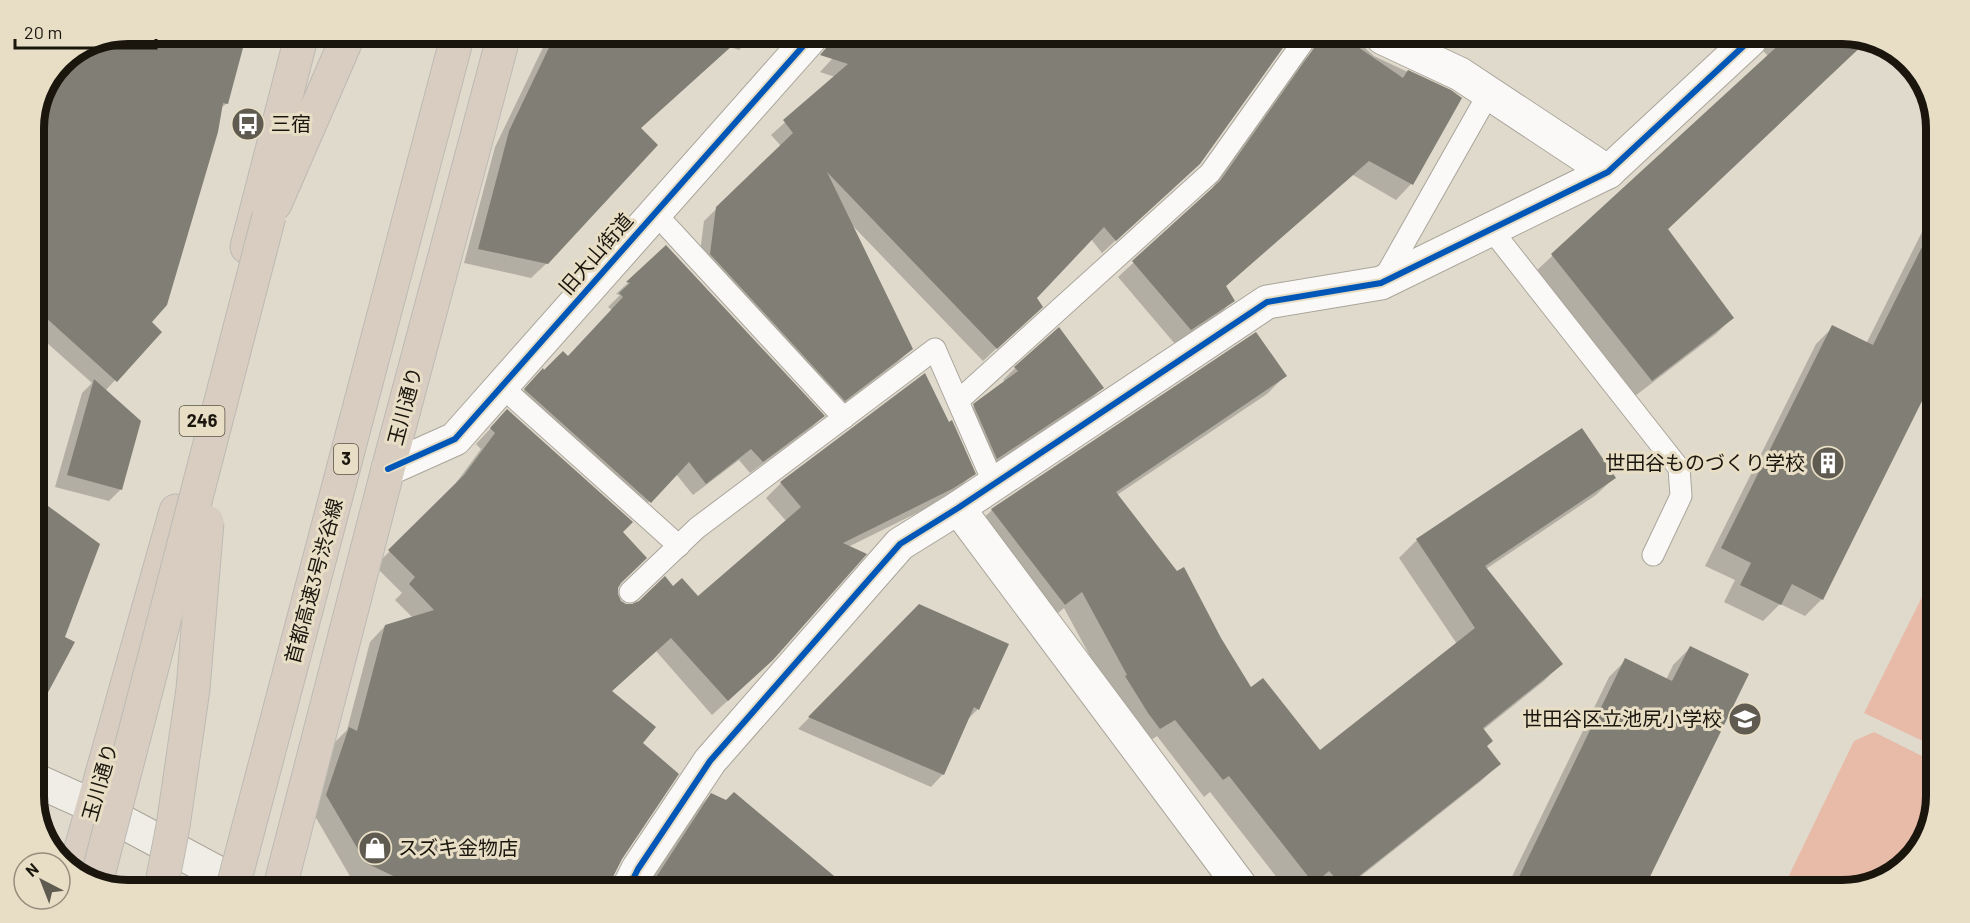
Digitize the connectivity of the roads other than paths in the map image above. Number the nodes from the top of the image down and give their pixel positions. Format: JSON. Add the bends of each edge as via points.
{"nodes":[{"id":1,"x":299,"y":44,"type":"edge"},
{"id":2,"x":316,"y":44,"type":"edge"},
{"id":3,"x":345,"y":44,"type":"edge"},
{"id":4,"x":455,"y":44,"type":"edge"},
{"id":5,"x":501,"y":44,"type":"edge"},
{"id":6,"x":805,"y":44,"type":"edge"},
{"id":7,"x":1302,"y":44,"type":"edge"},
{"id":8,"x":1396,"y":44,"type":"edge"},
{"id":9,"x":1746,"y":44,"type":"edge"},
{"id":10,"x":1489,"y":93,"type":"junction"},
{"id":11,"x":1608,"y":172,"type":"junction"},
{"id":12,"x":655,"y":213,"type":"junction"},
{"id":13,"x":269,"y":216,"type":"junction"},
{"id":14,"x":1491,"y":229,"type":"junction"},
{"id":15,"x":1381,"y":283,"type":"junction"},
{"id":16,"x":501,"y":387,"type":"junction"},
{"id":17,"x":958,"y":401,"type":"junction"},
{"id":18,"x":844,"y":418,"type":"junction"},
{"id":19,"x":215,"y":430,"type":"junction"},
{"id":20,"x":388,"y":469,"type":"junction"},
{"id":21,"x":994,"y":483,"type":"junction"},
{"id":22,"x":958,"y":508,"type":"junction"},
{"id":23,"x":679,"y":546,"type":"junction"},
{"id":24,"x":1653,"y":555,"type":"dead end"},
{"id":25,"x":630,"y":592,"type":"dead end"},
{"id":26,"x":44,"y":783,"type":"edge"},
{"id":27,"x":93,"y":806,"type":"junction"},
{"id":28,"x":160,"y":842,"type":"junction"},
{"id":29,"x":77,"y":863,"type":"edge"},
{"id":30,"x":98,"y":874,"type":"edge"},
{"id":31,"x":148,"y":880,"type":"edge"},
{"id":32,"x":163,"y":880,"type":"edge"},
{"id":33,"x":230,"y":880,"type":"edge"},
{"id":34,"x":237,"y":880,"type":"edge"},
{"id":35,"x":281,"y":880,"type":"edge"},
{"id":36,"x":633,"y":880,"type":"edge"},
{"id":37,"x":1235,"y":880,"type":"edge"}],
"edges":[{"from":1,"to":27,"type":"highway","name":"玉川通り","number":"246","via":[[202,420]]},
{"from":2,"to":13,"type":"highway"},
{"from":3,"to":13,"type":"highway"},
{"from":4,"to":34,"type":"highway","name":"首都高速3号渋谷線","number":"3","bridge":true},
{"from":5,"to":20,"type":"highway","name":"玉川通り"},
{"from":6,"to":12,"type":"street","name":"旧大山街道"},
{"from":7,"to":17,"type":"lane","via":[[1210,173]]},
{"from":8,"to":10,"type":"street","via":[[1460,74]]},
{"from":9,"to":11,"type":"street"},
{"from":10,"to":11,"type":"street"},
{"from":10,"to":15,"type":"lane"},
{"from":11,"to":14,"type":"street"},
{"from":12,"to":16,"type":"street","name":"旧大山街道"},
{"from":12,"to":18,"type":"lane"},
{"from":13,"to":19,"type":"highway","bridge":true},
{"from":14,"to":15,"type":"street"},
{"from":14,"to":24,"type":"lane","via":[[1679,468],[1681,496]]},
{"from":15,"to":21,"type":"street","via":[[1267,302]]},
{"from":16,"to":20,"type":"street","name":"旧大山街道","via":[[455,439]]},
{"from":16,"to":23,"type":"lane"},
{"from":17,"to":18,"type":"lane","via":[[935,349]]},
{"from":17,"to":21,"type":"lane"},
{"from":18,"to":23,"type":"lane"},
{"from":19,"to":30,"type":"highway","bridge":true},
{"from":19,"to":32,"type":"highway","bridge":true,"via":[[193,689]]},
{"from":20,"to":35,"type":"highway","name":"玉川通り"},
{"from":21,"to":22,"type":"street"},
{"from":22,"to":36,"type":"street","via":[[900,544],[718,752]]},
{"from":22,"to":37,"type":"street"},
{"from":23,"to":25,"type":"lane"},
{"from":26,"to":27,"type":"main road"},
{"from":27,"to":28,"type":"main road"},
{"from":27,"to":29,"type":"highway","name":"玉川通り","number":"246"},
{"from":28,"to":31,"type":"highway"},
{"from":28,"to":33,"type":"main road"}]}
